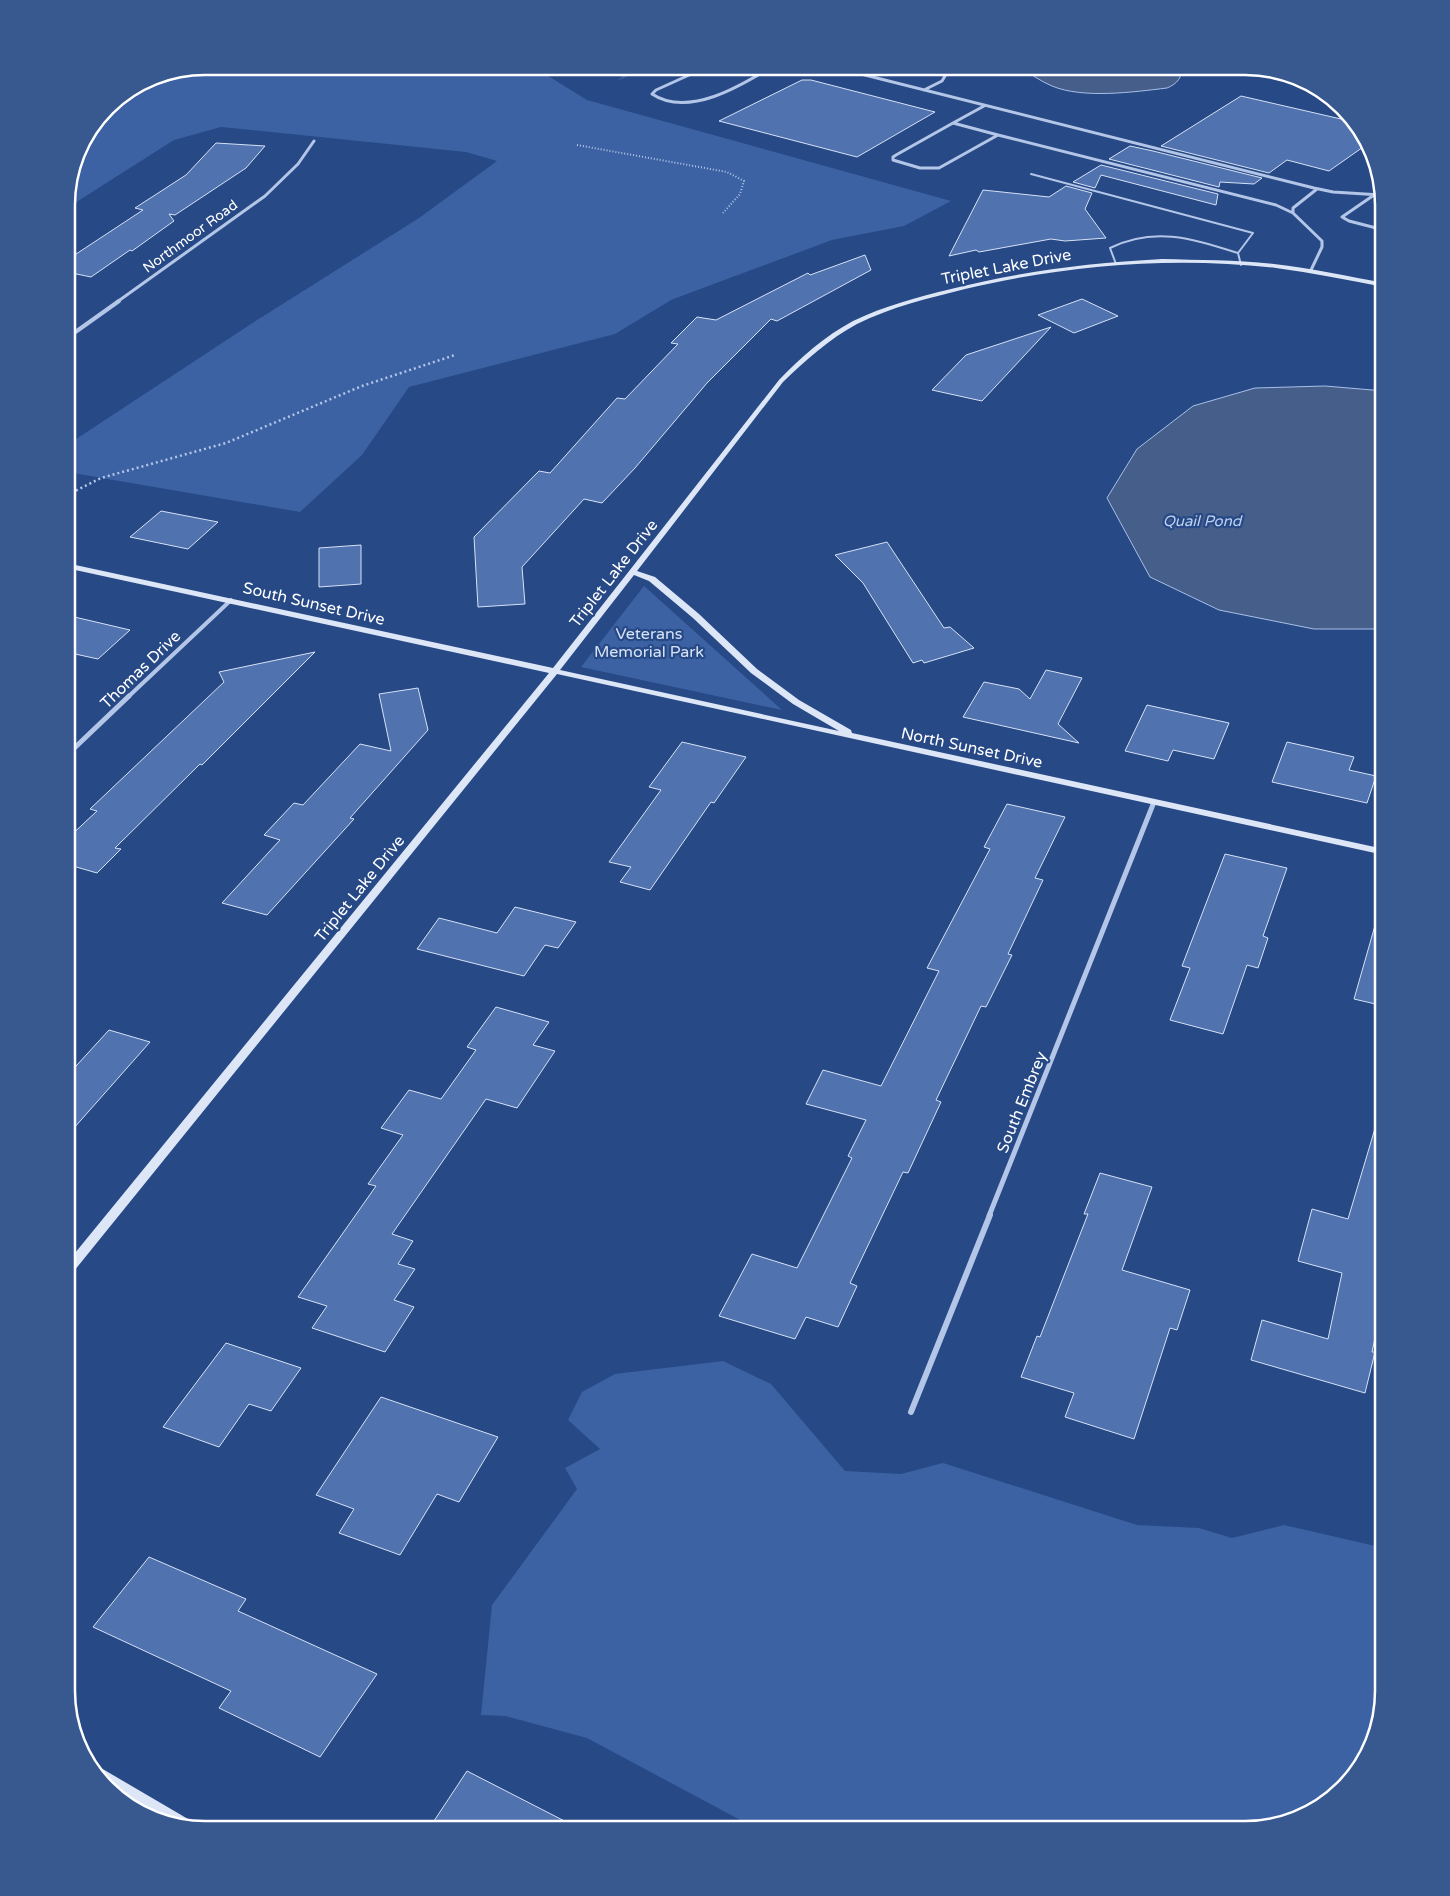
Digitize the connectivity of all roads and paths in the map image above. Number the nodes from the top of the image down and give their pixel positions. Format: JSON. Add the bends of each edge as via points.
{"nodes":[{"id":1,"x":689,"y":75,"type":"edge"},
{"id":2,"x":754,"y":75,"type":"edge"},
{"id":3,"x":865,"y":75,"type":"edge"},
{"id":4,"x":944,"y":75,"type":"edge"},
{"id":5,"x":924,"y":90,"type":"junction"},
{"id":6,"x":985,"y":106,"type":"junction"},
{"id":7,"x":953,"y":123,"type":"junction"},
{"id":8,"x":998,"y":135,"type":"junction"},
{"id":9,"x":314,"y":141,"type":"dead end"},
{"id":10,"x":577,"y":145,"type":"dead end"},
{"id":11,"x":1031,"y":174,"type":"dead end"},
{"id":12,"x":1317,"y":189,"type":"junction"},
{"id":13,"x":1374,"y":195,"type":"joint"},
{"id":14,"x":723,"y":213,"type":"dead end"},
{"id":15,"x":1293,"y":213,"type":"junction"},
{"id":16,"x":1375,"y":228,"type":"edge"},
{"id":17,"x":1238,"y":253,"type":"junction"},
{"id":18,"x":1116,"y":264,"type":"junction"},
{"id":19,"x":1241,"y":265,"type":"junction"},
{"id":20,"x":1311,"y":270,"type":"junction"},
{"id":21,"x":1375,"y":283,"type":"edge"},
{"id":22,"x":75,"y":332,"type":"edge"},
{"id":23,"x":455,"y":355,"type":"dead end"},
{"id":24,"x":75,"y":490,"type":"edge"},
{"id":25,"x":75,"y":567,"type":"edge"},
{"id":26,"x":632,"y":572,"type":"junction"},
{"id":27,"x":231,"y":600,"type":"junction"},
{"id":28,"x":554,"y":672,"type":"junction"},
{"id":29,"x":857,"y":737,"type":"junction"},
{"id":30,"x":75,"y":747,"type":"edge"},
{"id":31,"x":1154,"y":802,"type":"junction"},
{"id":32,"x":1375,"y":850,"type":"edge"},
{"id":33,"x":75,"y":1262,"type":"edge"},
{"id":34,"x":911,"y":1412,"type":"dead end"},
{"id":35,"x":111,"y":1781,"type":"edge"},
{"id":36,"x":171,"y":1817,"type":"edge"}],
"edges":[{"from":1,"to":2,"type":"street","via":[[652,94],[678,103],[695,103]]},
{"from":3,"to":5,"type":"street"},
{"from":4,"to":5,"type":"street","via":[[942,81]]},
{"from":5,"to":6,"type":"street"},
{"from":6,"to":7,"type":"street"},
{"from":6,"to":12,"type":"street"},
{"from":7,"to":8,"type":"street"},
{"from":7,"to":8,"type":"street","via":[[896,155],[893,160],[920,168],[939,168]]},
{"from":8,"to":15,"type":"street","via":[[1276,205]]},
{"from":9,"to":22,"type":"street","name":"Northmoor Road","via":[[306,158],[290,176]]},
{"from":10,"to":14,"type":"path","via":[[727,172],[744,181],[740,194]]},
{"from":11,"to":17,"type":"lane","via":[[1252,233]]},
{"from":12,"to":13,"type":"street"},
{"from":12,"to":15,"type":"street","via":[[1294,206]]},
{"from":13,"to":16,"type":"street","via":[[1342,217]]},
{"from":15,"to":20,"type":"street","via":[[1322,241]]},
{"from":17,"to":18,"type":"lane","via":[[1210,244],[1148,235],[1110,248]]},
{"from":17,"to":19,"type":"lane"},
{"from":18,"to":19,"type":"street","name":"Triplet Lake Drive","via":[[1192,262]]},
{"from":18,"to":26,"type":"street","name":"Triplet Lake Drive","via":[[1067,268],[976,284],[901,304],[855,323],[824,342],[809,352],[781,381]]},
{"from":19,"to":20,"type":"street","name":"Triplet Lake Drive"},
{"from":20,"to":21,"type":"street","name":"Triplet Lake Drive"},
{"from":23,"to":24,"type":"path","via":[[362,386],[226,443],[100,478]]},
{"from":25,"to":27,"type":"street","name":"South Sunset Drive"},
{"from":26,"to":28,"type":"street","name":"Triplet Lake Drive"},
{"from":26,"to":29,"type":"street","via":[[652,579],[754,671],[796,702]]},
{"from":27,"to":28,"type":"street","name":"South Sunset Drive"},
{"from":27,"to":30,"type":"street","name":"Thomas Drive"},
{"from":28,"to":29,"type":"street","name":"North Sunset Drive"},
{"from":28,"to":33,"type":"street","name":"Triplet Lake Drive"},
{"from":29,"to":31,"type":"street","name":"North Sunset Drive"},
{"from":31,"to":32,"type":"street","name":"North Sunset Drive"},
{"from":31,"to":34,"type":"street","name":"South Embrey"},
{"from":35,"to":36,"type":"street"}]}
